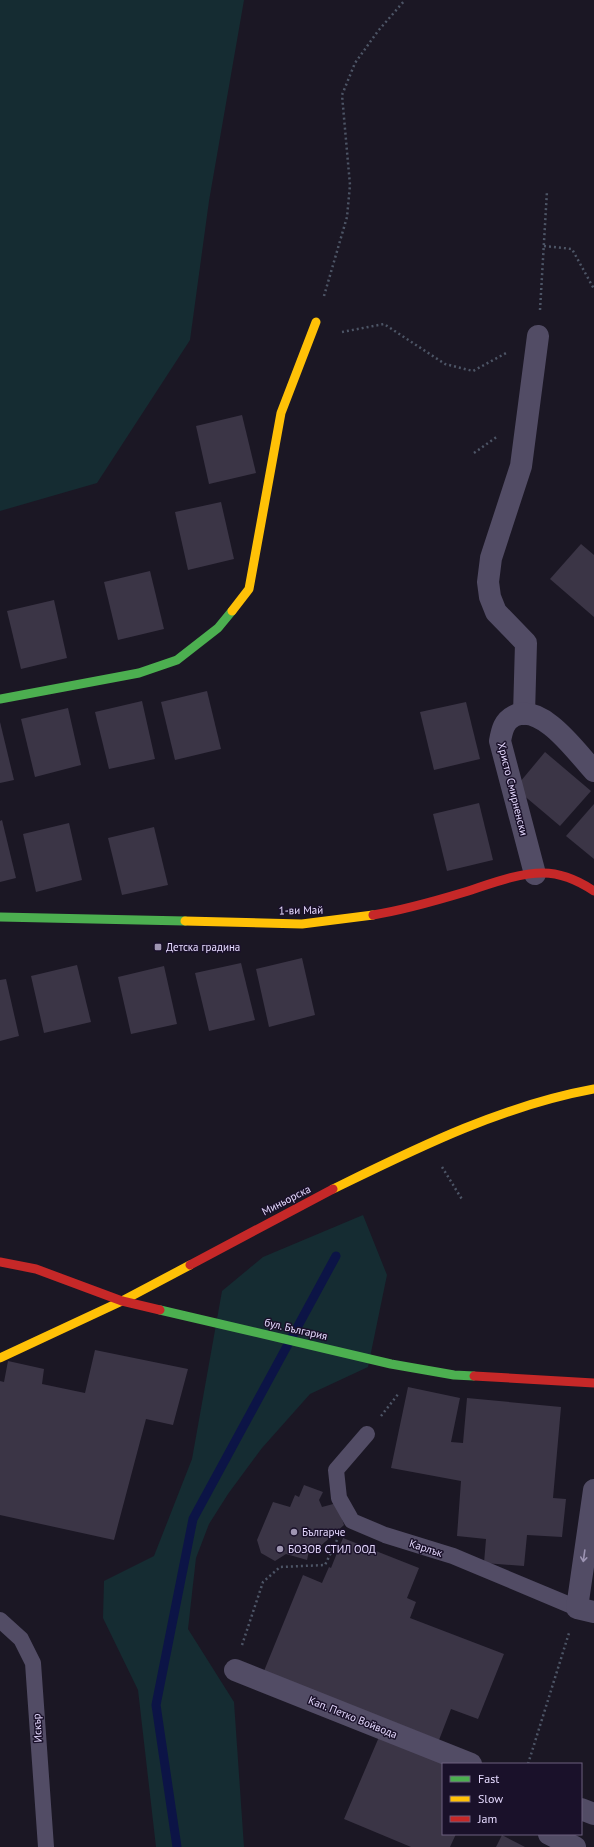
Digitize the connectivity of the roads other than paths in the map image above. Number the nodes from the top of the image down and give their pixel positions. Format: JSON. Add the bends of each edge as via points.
{"nodes":[{"id":1,"x":316,"y":322,"type":"road end"},
{"id":2,"x":538,"y":336,"type":"road end"},
{"id":3,"x":0,"y":699,"type":"edge"},
{"id":4,"x":524,"y":714,"type":"junction"},
{"id":5,"x":594,"y":771,"type":"edge"},
{"id":6,"x":535,"y":874,"type":"junction"},
{"id":7,"x":594,"y":890,"type":"edge"},
{"id":8,"x":0,"y":917,"type":"edge"},
{"id":9,"x":594,"y":1089,"type":"edge"},
{"id":10,"x":0,"y":1262,"type":"edge"},
{"id":11,"x":122,"y":1301,"type":"junction"},
{"id":12,"x":0,"y":1358,"type":"edge"},
{"id":13,"x":594,"y":1383,"type":"edge"},
{"id":14,"x":367,"y":1434,"type":"dead end"},
{"id":15,"x":594,"y":1490,"type":"edge"},
{"id":16,"x":586,"y":1610,"type":"edge"},
{"id":17,"x":0,"y":1620,"type":"edge"},
{"id":18,"x":235,"y":1670,"type":"dead end"},
{"id":19,"x":468,"y":1763,"type":"edge"},
{"id":20,"x":582,"y":1809,"type":"edge"},
{"id":21,"x":594,"y":1814,"type":"edge"},
{"id":22,"x":551,"y":1835,"type":"edge"},
{"id":23,"x":46,"y":1847,"type":"edge"},
{"id":24,"x":576,"y":1847,"type":"edge"}],
"edges":[{"from":1,"to":3,"type":"street","via":[[281,413],[249,589],[218,628],[177,660],[139,673]]},
{"from":2,"to":4,"type":"street","via":[[521,466],[491,558],[488,582],[496,612],[526,642]]},
{"from":4,"to":5,"type":"street","via":[[536,715],[550,723]]},
{"from":4,"to":6,"type":"street","name":"Христо Смирненски","via":[[508,720],[502,729],[500,741]]},
{"from":6,"to":7,"type":"street","name":"1-ви Май","via":[[558,875],[579,881]]},
{"from":6,"to":8,"type":"street","name":"1-ви Май","via":[[404,910],[302,924]]},
{"from":9,"to":11,"type":"street","name":"Миньорска","via":[[562,1094],[515,1109],[428,1143],[303,1204]]},
{"from":10,"to":11,"type":"street","name":"бул. България","via":[[36,1269]]},
{"from":11,"to":12,"type":"street","name":"Миньорска"},
{"from":11,"to":13,"type":"street","name":"бул. България","via":[[391,1364],[454,1375]]},
{"from":14,"to":16,"type":"lane","name":"Карлък","via":[[336,1470],[339,1498],[352,1521],[385,1535],[453,1556]]},
{"from":15,"to":16,"type":"street","one_way":true},
{"from":17,"to":23,"type":"lane","name":"Искър","via":[[21,1639],[33,1663]]},
{"from":18,"to":19,"type":"street","name":"Кап. Петко Войвода"},
{"from":20,"to":21,"type":"street"},
{"from":22,"to":24,"type":"street"}]}
